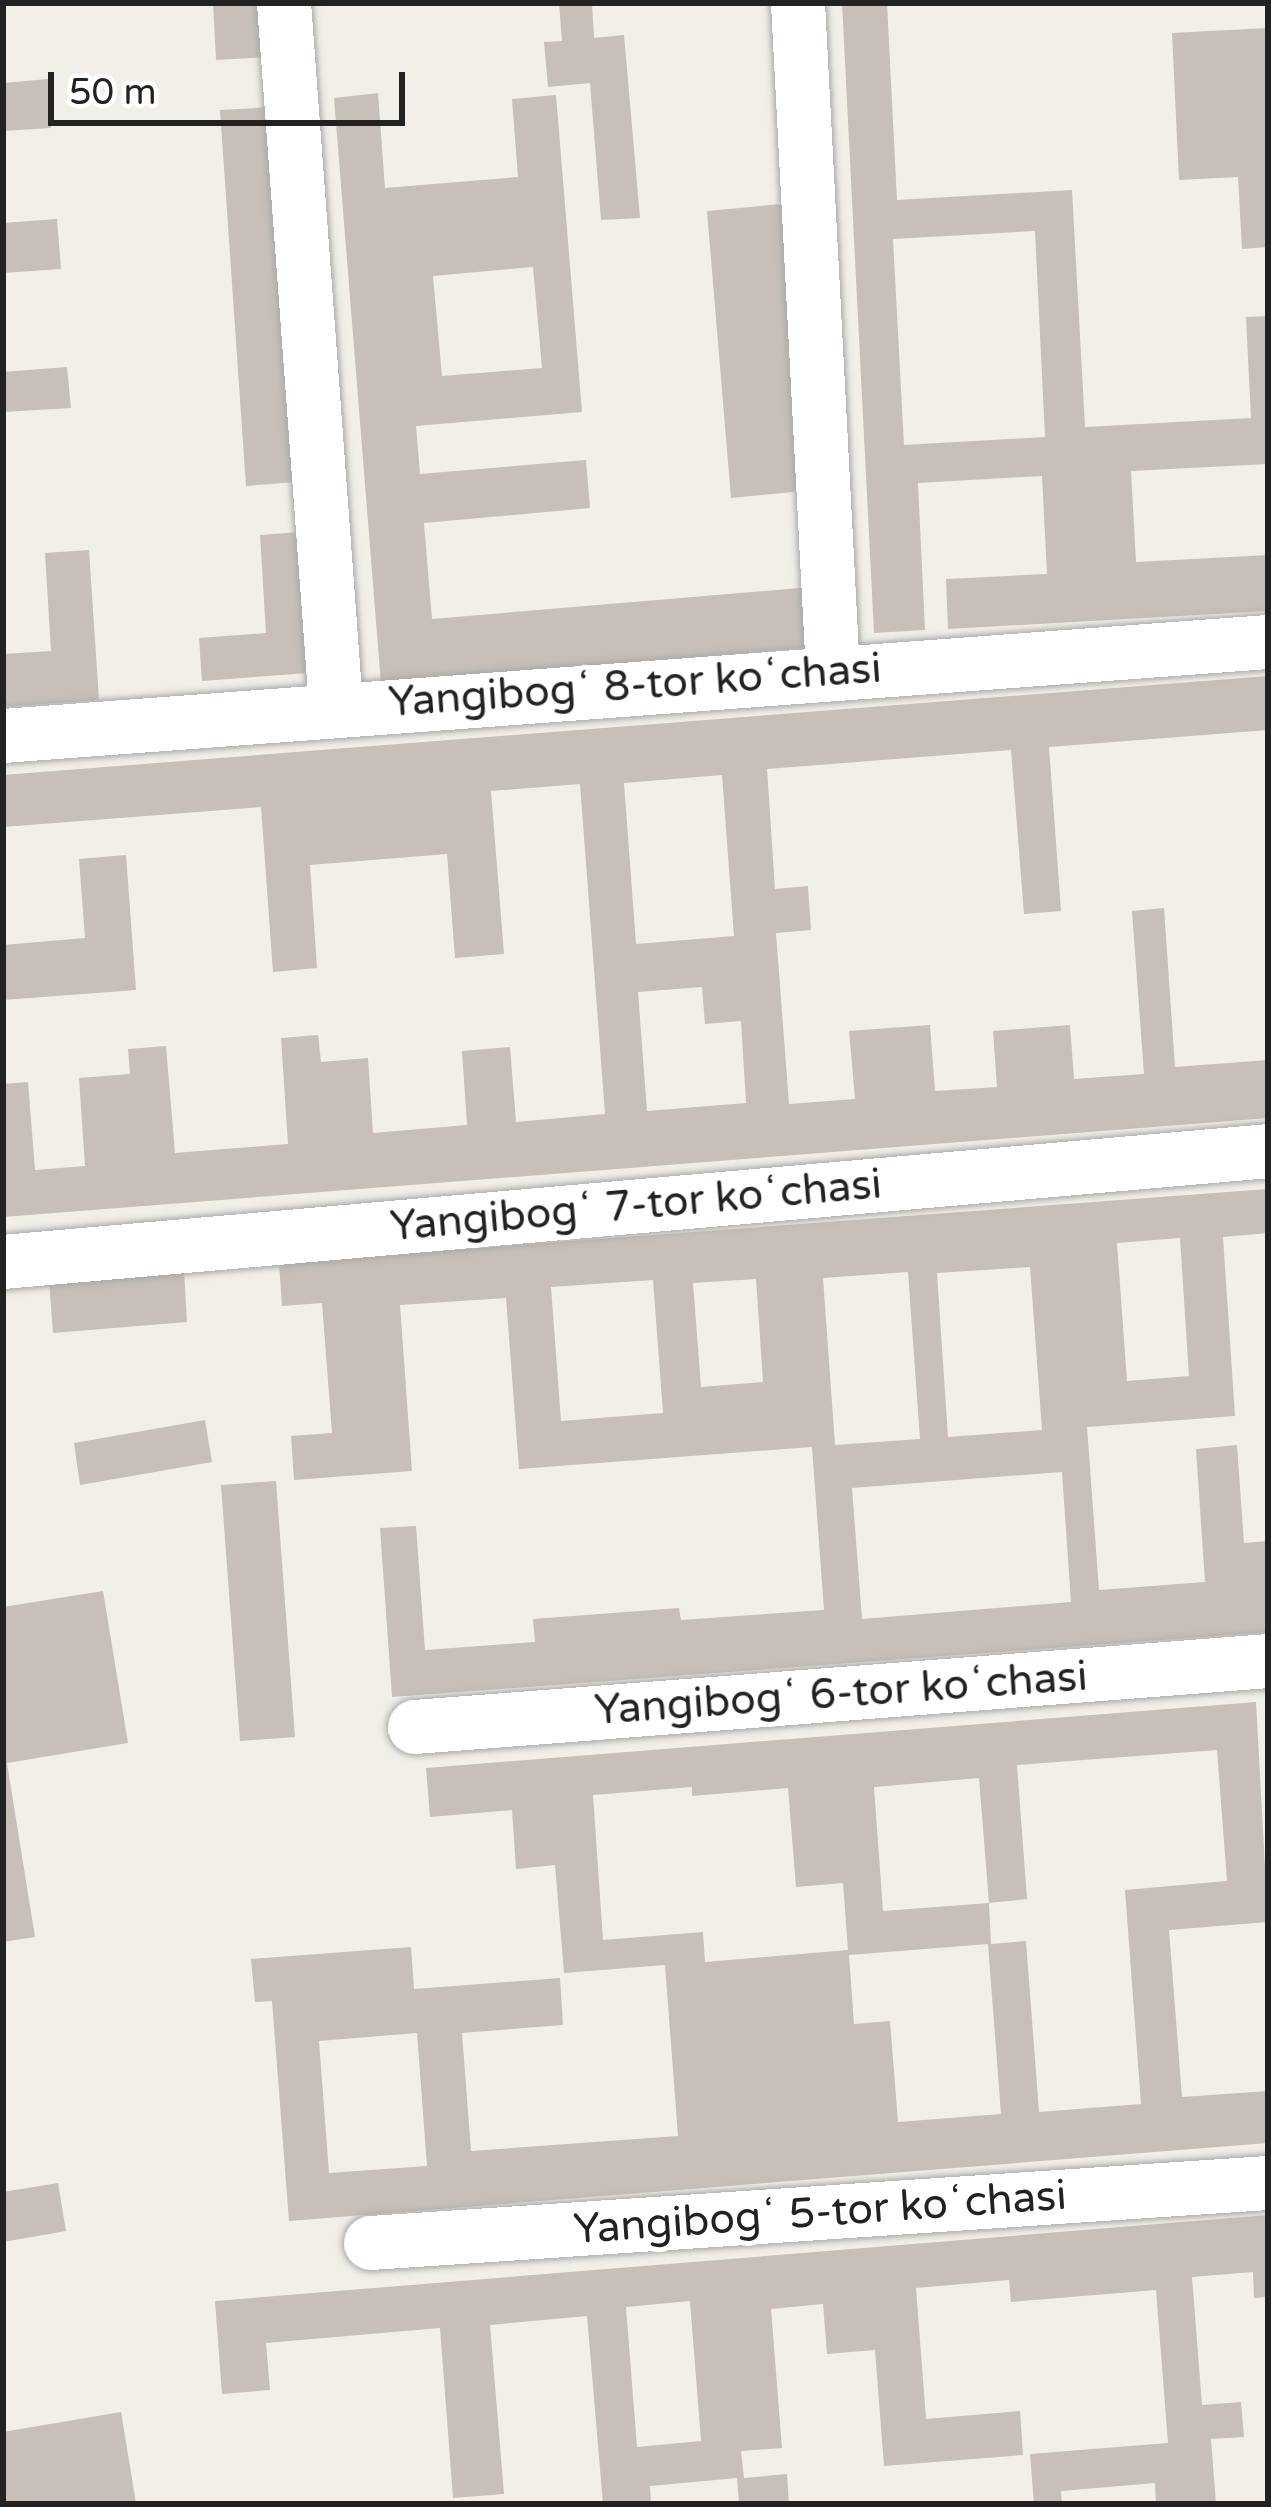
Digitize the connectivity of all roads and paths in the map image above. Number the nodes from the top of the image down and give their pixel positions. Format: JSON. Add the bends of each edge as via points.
{"nodes":[{"id":1,"x":284,"y":3,"type":"edge"},
{"id":2,"x":798,"y":3,"type":"edge"},
{"id":3,"x":1268,"y":642,"type":"edge"},
{"id":4,"x":833,"y":672,"type":"junction"},
{"id":5,"x":336,"y":706,"type":"junction"},
{"id":6,"x":3,"y":736,"type":"edge"},
{"id":7,"x":1268,"y":1150,"type":"edge"},
{"id":8,"x":3,"y":1262,"type":"edge"},
{"id":9,"x":1268,"y":1661,"type":"edge"},
{"id":10,"x":415,"y":1727,"type":"dead end"},
{"id":11,"x":1268,"y":2183,"type":"edge"},
{"id":12,"x":371,"y":2243,"type":"dead end"}],
"edges":[{"from":1,"to":5,"type":"street"},
{"from":2,"to":4,"type":"street"},
{"from":3,"to":4,"type":"street","name":"Yangibogʻ 8-tor koʻchasi"},
{"from":4,"to":5,"type":"street","name":"Yangibogʻ 8-tor koʻchasi"},
{"from":5,"to":6,"type":"street","name":"Yangibogʻ 8-tor koʻchasi"},
{"from":7,"to":8,"type":"street","name":"Yangibogʻ 7-tor koʻchasi"},
{"from":9,"to":10,"type":"street","name":"Yangibogʻ 6-tor koʻchasi"},
{"from":11,"to":12,"type":"street","name":"Yangibogʻ 5-tor koʻchasi"}]}
